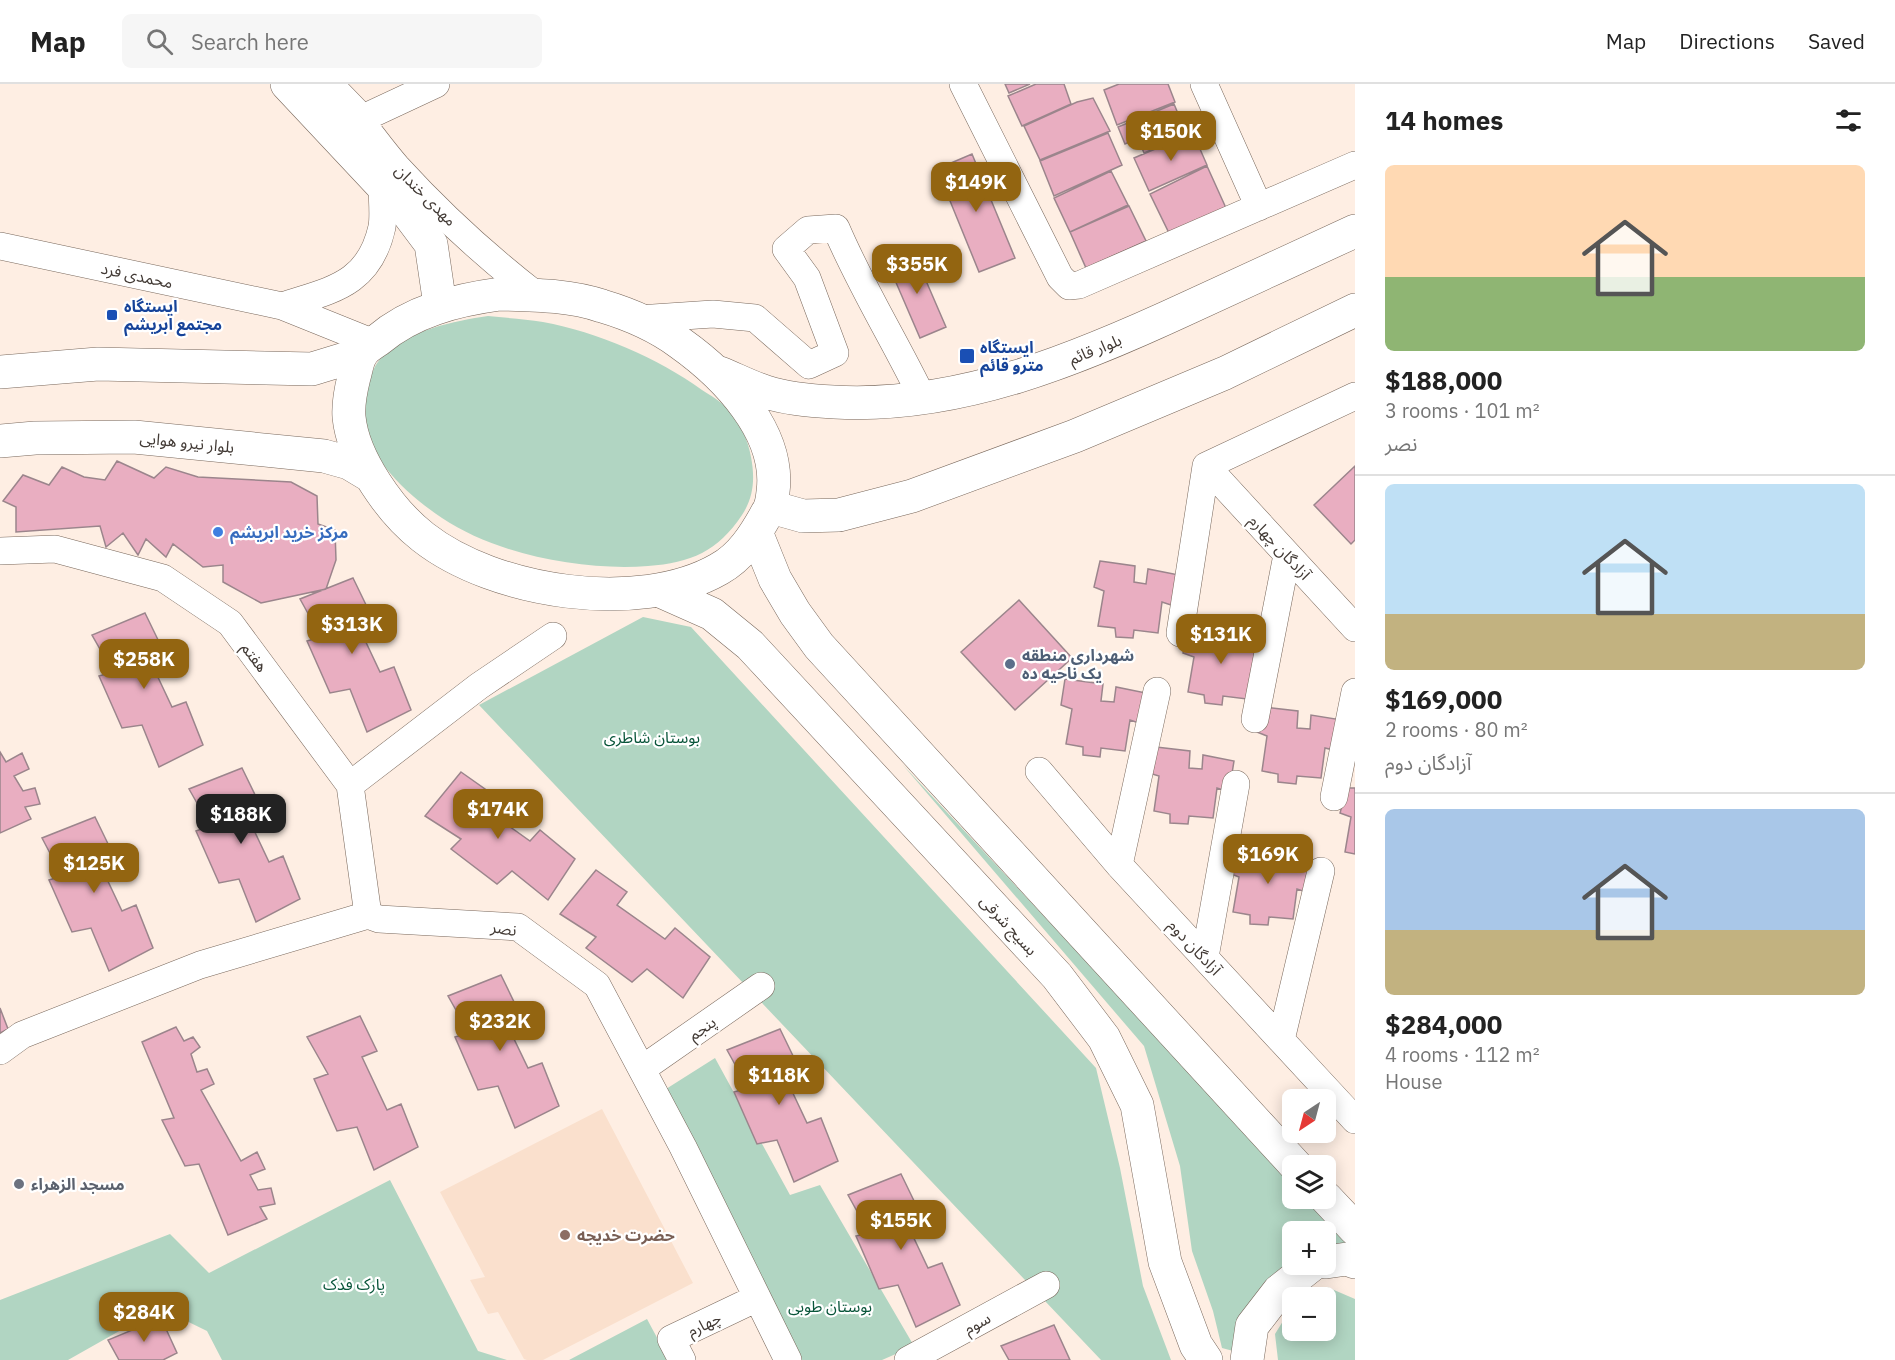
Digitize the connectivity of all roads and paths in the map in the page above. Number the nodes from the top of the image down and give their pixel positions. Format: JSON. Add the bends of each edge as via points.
{"nodes":[{"id":1,"x":287,"y":84,"type":"edge"},
{"id":2,"x":325,"y":84,"type":"edge"},
{"id":3,"x":436,"y":84,"type":"edge"},
{"id":4,"x":963,"y":84,"type":"edge"},
{"id":5,"x":1204,"y":84,"type":"edge"},
{"id":6,"x":346,"y":126,"type":"junction"},
{"id":7,"x":1355,"y":165,"type":"edge"},
{"id":8,"x":382,"y":185,"type":"junction"},
{"id":9,"x":1259,"y":207,"type":"junction"},
{"id":10,"x":1355,"y":231,"type":"edge"},
{"id":11,"x":0,"y":246,"type":"edge"},
{"id":12,"x":536,"y":295,"type":"junction"},
{"id":13,"x":440,"y":305,"type":"junction"},
{"id":14,"x":282,"y":306,"type":"junction"},
{"id":15,"x":1355,"y":310,"type":"edge"},
{"id":16,"x":638,"y":319,"type":"junction"},
{"id":17,"x":368,"y":348,"type":"junction"},
{"id":18,"x":713,"y":370,"type":"junction"},
{"id":19,"x":0,"y":372,"type":"edge"},
{"id":20,"x":1355,"y":396,"type":"edge"},
{"id":21,"x":923,"y":399,"type":"junction"},
{"id":22,"x":0,"y":441,"type":"edge"},
{"id":23,"x":1206,"y":466,"type":"junction"},
{"id":24,"x":369,"y":475,"type":"junction"},
{"id":25,"x":764,"y":520,"type":"junction"},
{"id":26,"x":0,"y":551,"type":"edge"},
{"id":27,"x":1287,"y":555,"type":"junction"},
{"id":28,"x":658,"y":590,"type":"junction"},
{"id":29,"x":1355,"y":628,"type":"edge"},
{"id":30,"x":1180,"y":633,"type":"dead end"},
{"id":31,"x":553,"y":636,"type":"dead end"},
{"id":32,"x":819,"y":646,"type":"junction"},
{"id":33,"x":783,"y":680,"type":"junction"},
{"id":34,"x":1157,"y":691,"type":"dead end"},
{"id":35,"x":1355,"y":692,"type":"edge"},
{"id":36,"x":1255,"y":719,"type":"dead end"},
{"id":37,"x":1039,"y":771,"type":"dead end"},
{"id":38,"x":1236,"y":784,"type":"dead end"},
{"id":39,"x":350,"y":785,"type":"junction"},
{"id":40,"x":1334,"y":797,"type":"dead end"},
{"id":41,"x":1119,"y":865,"type":"junction"},
{"id":42,"x":1322,"y":871,"type":"dead end"},
{"id":43,"x":368,"y":915,"type":"junction"},
{"id":44,"x":1205,"y":957,"type":"junction"},
{"id":45,"x":761,"y":986,"type":"dead end"},
{"id":46,"x":1281,"y":1040,"type":"junction"},
{"id":47,"x":0,"y":1051,"type":"edge"},
{"id":48,"x":642,"y":1069,"type":"junction"},
{"id":49,"x":1355,"y":1120,"type":"edge"},
{"id":50,"x":1286,"y":1155,"type":"edge"},
{"id":51,"x":1336,"y":1209,"type":"edge"},
{"id":52,"x":1355,"y":1229,"type":"edge"},
{"id":53,"x":1336,"y":1261,"type":"edge"},
{"id":54,"x":1355,"y":1262,"type":"edge"},
{"id":55,"x":1299,"y":1275,"type":"edge"},
{"id":56,"x":1046,"y":1285,"type":"dead end"},
{"id":57,"x":757,"y":1298,"type":"junction"},
{"id":58,"x":682,"y":1360,"type":"edge"},
{"id":59,"x":788,"y":1360,"type":"edge"},
{"id":60,"x":908,"y":1360,"type":"edge"},
{"id":61,"x":1206,"y":1360,"type":"edge"},
{"id":62,"x":1247,"y":1360,"type":"edge"}],
"edges":[{"from":1,"to":6,"type":"main road","name":"مهدی خندان"},
{"from":2,"to":6,"type":"main road","name":"مهدی خندان"},
{"from":3,"to":6,"type":"street"},
{"from":4,"to":9,"type":"street","via":[[1060,277],[1069,286]]},
{"from":5,"to":9,"type":"street"},
{"from":6,"to":8,"type":"main road","name":"مهدی خندان"},
{"from":6,"to":12,"type":"street","name":"مهدی خندان","via":[[397,166],[455,225]]},
{"from":7,"to":9,"type":"street"},
{"from":8,"to":13,"type":"main road","name":"مهدی خندان","via":[[431,244]]},
{"from":8,"to":14,"type":"street","via":[[382,227],[359,275],[343,286]]},
{"from":10,"to":21,"type":"main road","name":"بلوار قائم","via":[[1125,337],[1050,367]]},
{"from":11,"to":14,"type":"street","name":"محمدی فرد"},
{"from":12,"to":13,"type":"main road","via":[[500,294]]},
{"from":12,"to":16,"type":"main road","via":[[602,305]]},
{"from":13,"to":17,"type":"main road","via":[[388,331]]},
{"from":14,"to":17,"type":"street","name":"محمدی فرد"},
{"from":15,"to":25,"type":"main road","via":[[1225,373],[1075,436],[912,496],[839,514]]},
{"from":16,"to":18,"type":"main road","via":[[678,342]]},
{"from":16,"to":21,"type":"street","via":[[713,314],[755,318],[809,365],[835,353],[807,278],[786,249],[808,230],[836,228],[852,267]]},
{"from":17,"to":19,"type":"main road","via":[[312,369],[98,364]]},
{"from":17,"to":24,"type":"main road","via":[[352,387],[349,417]]},
{"from":18,"to":21,"type":"main road","name":"بلوار قائم","via":[[767,393],[810,400],[867,404]]},
{"from":18,"to":25,"type":"main road","via":[[758,423],[771,453],[775,478]]},
{"from":20,"to":23,"type":"street"},
{"from":22,"to":24,"type":"main road","name":"بلوار نیرو هوایی","via":[[134,437],[324,456],[349,463]]},
{"from":23,"to":27,"type":"street","name":"آزادگان چهارم"},
{"from":23,"to":30,"type":"street"},
{"from":24,"to":28,"type":"main road","via":[[423,537],[479,568],[528,585],[574,592],[622,594]]},
{"from":25,"to":28,"type":"main road","via":[[740,553],[720,569]]},
{"from":25,"to":32,"type":"main road","via":[[775,579]]},
{"from":26,"to":39,"type":"street","name":"هفتم","via":[[55,549],[164,578],[230,623]]},
{"from":27,"to":29,"type":"street","name":"آزادگان چهارم"},
{"from":27,"to":36,"type":"street"},
{"from":28,"to":33,"type":"main road","name":"بسیج شرقی","via":[[712,614],[750,645]]},
{"from":31,"to":39,"type":"street","via":[[479,686]]},
{"from":32,"to":33,"type":"main road","via":[[802,649],[794,656]]},
{"from":32,"to":50,"type":"main road"},
{"from":33,"to":61,"type":"main road","name":"بسیج شرقی","via":[[1057,976],[1104,1038],[1137,1105],[1165,1262],[1196,1345]]},
{"from":34,"to":41,"type":"street"},
{"from":35,"to":40,"type":"street"},
{"from":37,"to":41,"type":"street","name":"آزادگان دوم"},
{"from":38,"to":44,"type":"street"},
{"from":39,"to":43,"type":"street","name":"هفتم"},
{"from":41,"to":44,"type":"street","name":"آزادگان دوم"},
{"from":42,"to":46,"type":"street"},
{"from":43,"to":47,"type":"street","name":"نصر","via":[[200,965],[22,1035]]},
{"from":43,"to":48,"type":"street","name":"نصر","via":[[379,919],[518,927],[597,985]]},
{"from":44,"to":46,"type":"street","name":"آزادگان دوم"},
{"from":45,"to":48,"type":"street","name":"پنجم"},
{"from":46,"to":49,"type":"street","name":"آزادگان دوم"},
{"from":48,"to":57,"type":"street","name":"نصر"},
{"from":51,"to":52,"type":"main road"},
{"from":53,"to":54,"type":"main road"},
{"from":55,"to":62,"type":"main road","via":[[1279,1291],[1252,1326]]},
{"from":56,"to":60,"type":"street","name":"سوم"},
{"from":57,"to":58,"type":"street","name":"چهارم","via":[[671,1340]]},
{"from":57,"to":59,"type":"street","name":"نصر"}]}
